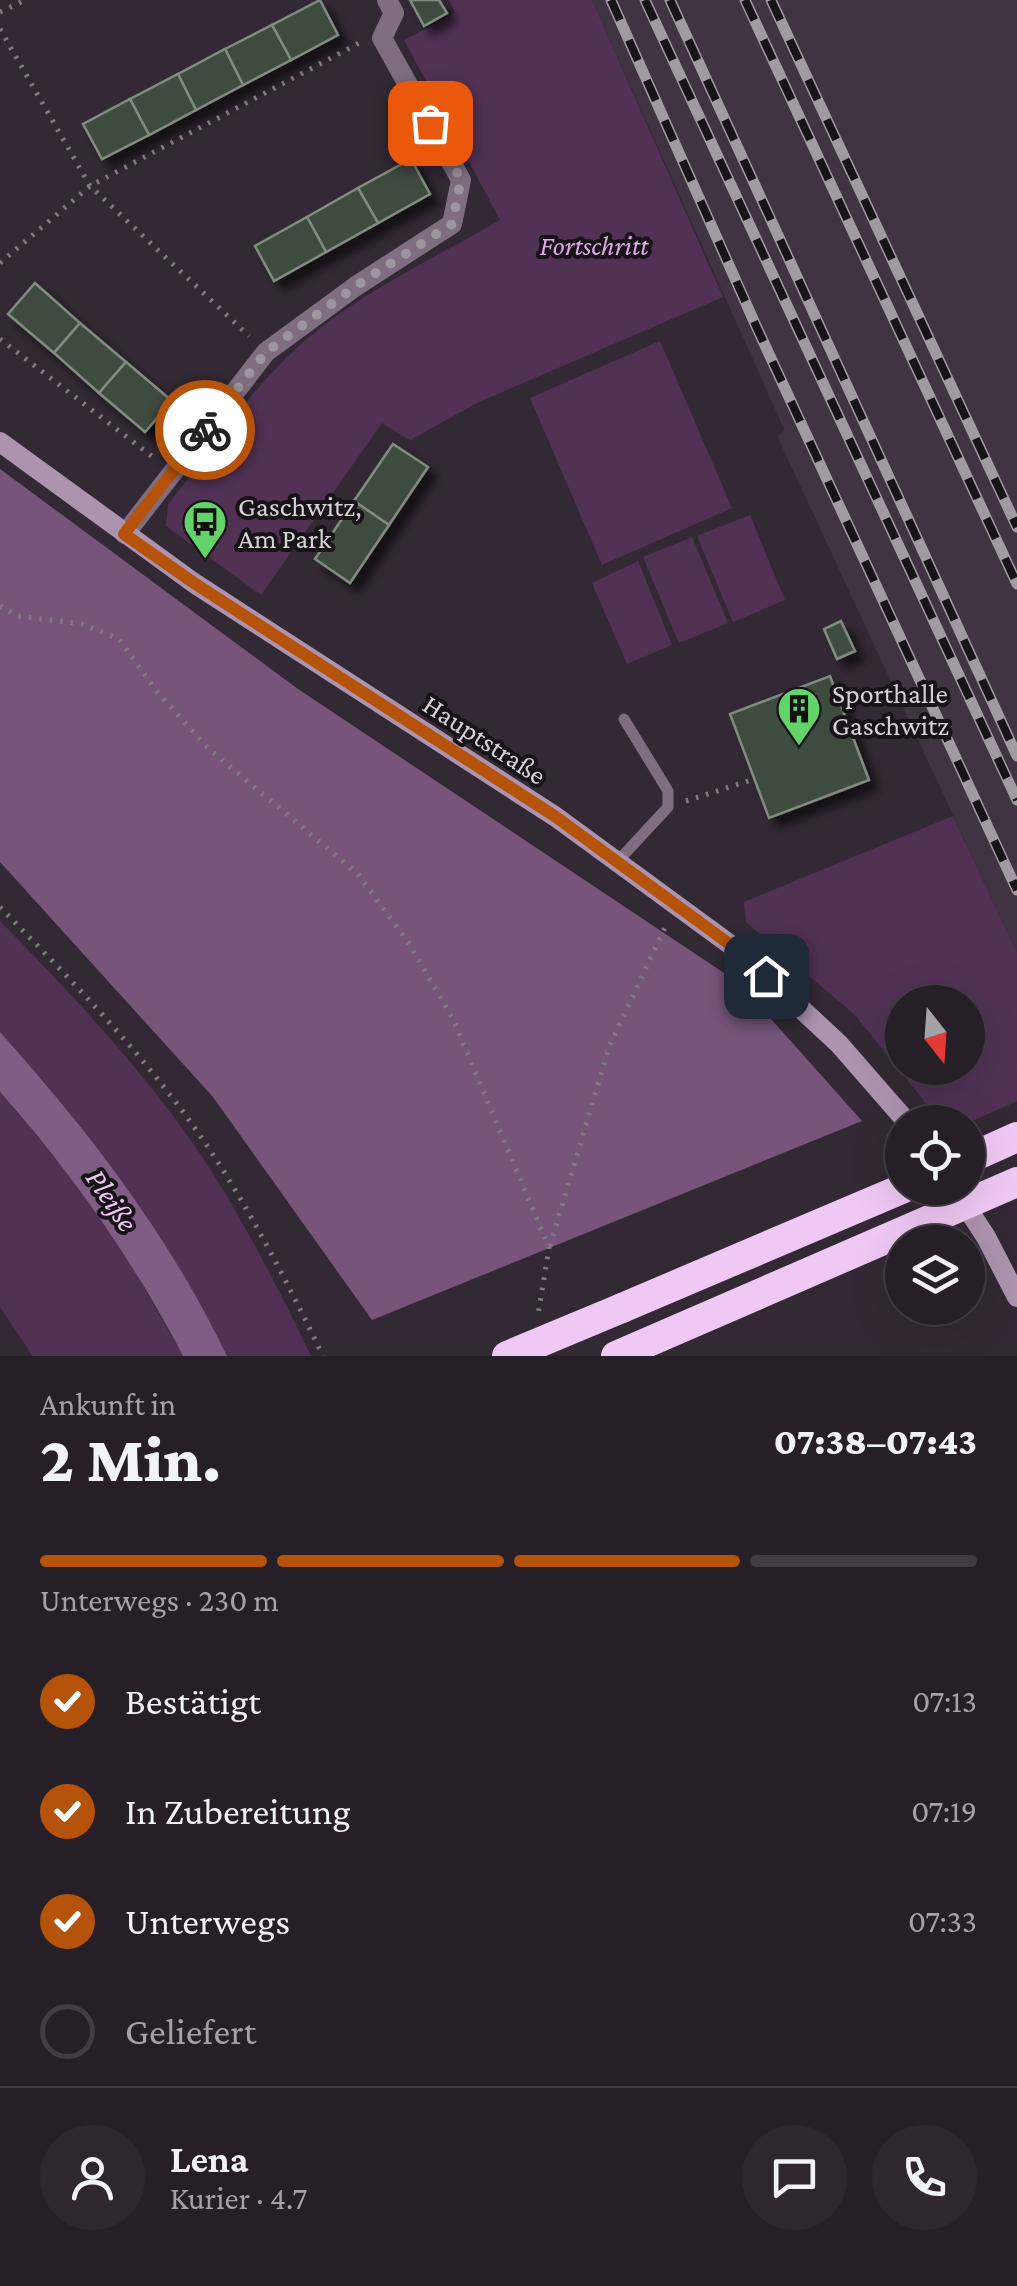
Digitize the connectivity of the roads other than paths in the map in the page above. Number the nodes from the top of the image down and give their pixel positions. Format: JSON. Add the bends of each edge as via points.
{"nodes":[{"id":1,"x":387,"y":0,"type":"edge"},
{"id":2,"x":0,"y":442,"type":"edge"},
{"id":3,"x":124,"y":534,"type":"junction"},
{"id":4,"x":624,"y":719,"type":"dead end"},
{"id":5,"x":618,"y":861,"type":"junction"},
{"id":6,"x":892,"y":1105,"type":"edge"},
{"id":7,"x":1017,"y":1137,"type":"edge"},
{"id":8,"x":985,"y":1151,"type":"edge"},
{"id":9,"x":1017,"y":1182,"type":"edge"},
{"id":10,"x":885,"y":1196,"type":"edge"},
{"id":11,"x":965,"y":1205,"type":"edge"},
{"id":12,"x":1017,"y":1297,"type":"edge"},
{"id":13,"x":507,"y":1356,"type":"edge"},
{"id":14,"x":616,"y":1356,"type":"edge"}],
"edges":[{"from":1,"to":3,"type":"street","via":[[394,13],[382,38],[461,180],[452,224],[266,352]]},
{"from":2,"to":3,"type":"main road","name":"Hauptstraße"},
{"from":3,"to":5,"type":"main road","name":"Hauptstraße"},
{"from":4,"to":5,"type":"lane","via":[[668,791],[668,807]]},
{"from":5,"to":6,"type":"main road","name":"Hauptstraße","via":[[739,951],[840,1044]]},
{"from":7,"to":8,"type":"highway"},
{"from":9,"to":14,"type":"highway","bridge":true},
{"from":10,"to":13,"type":"highway","bridge":true},
{"from":11,"to":12,"type":"main road"}]}
